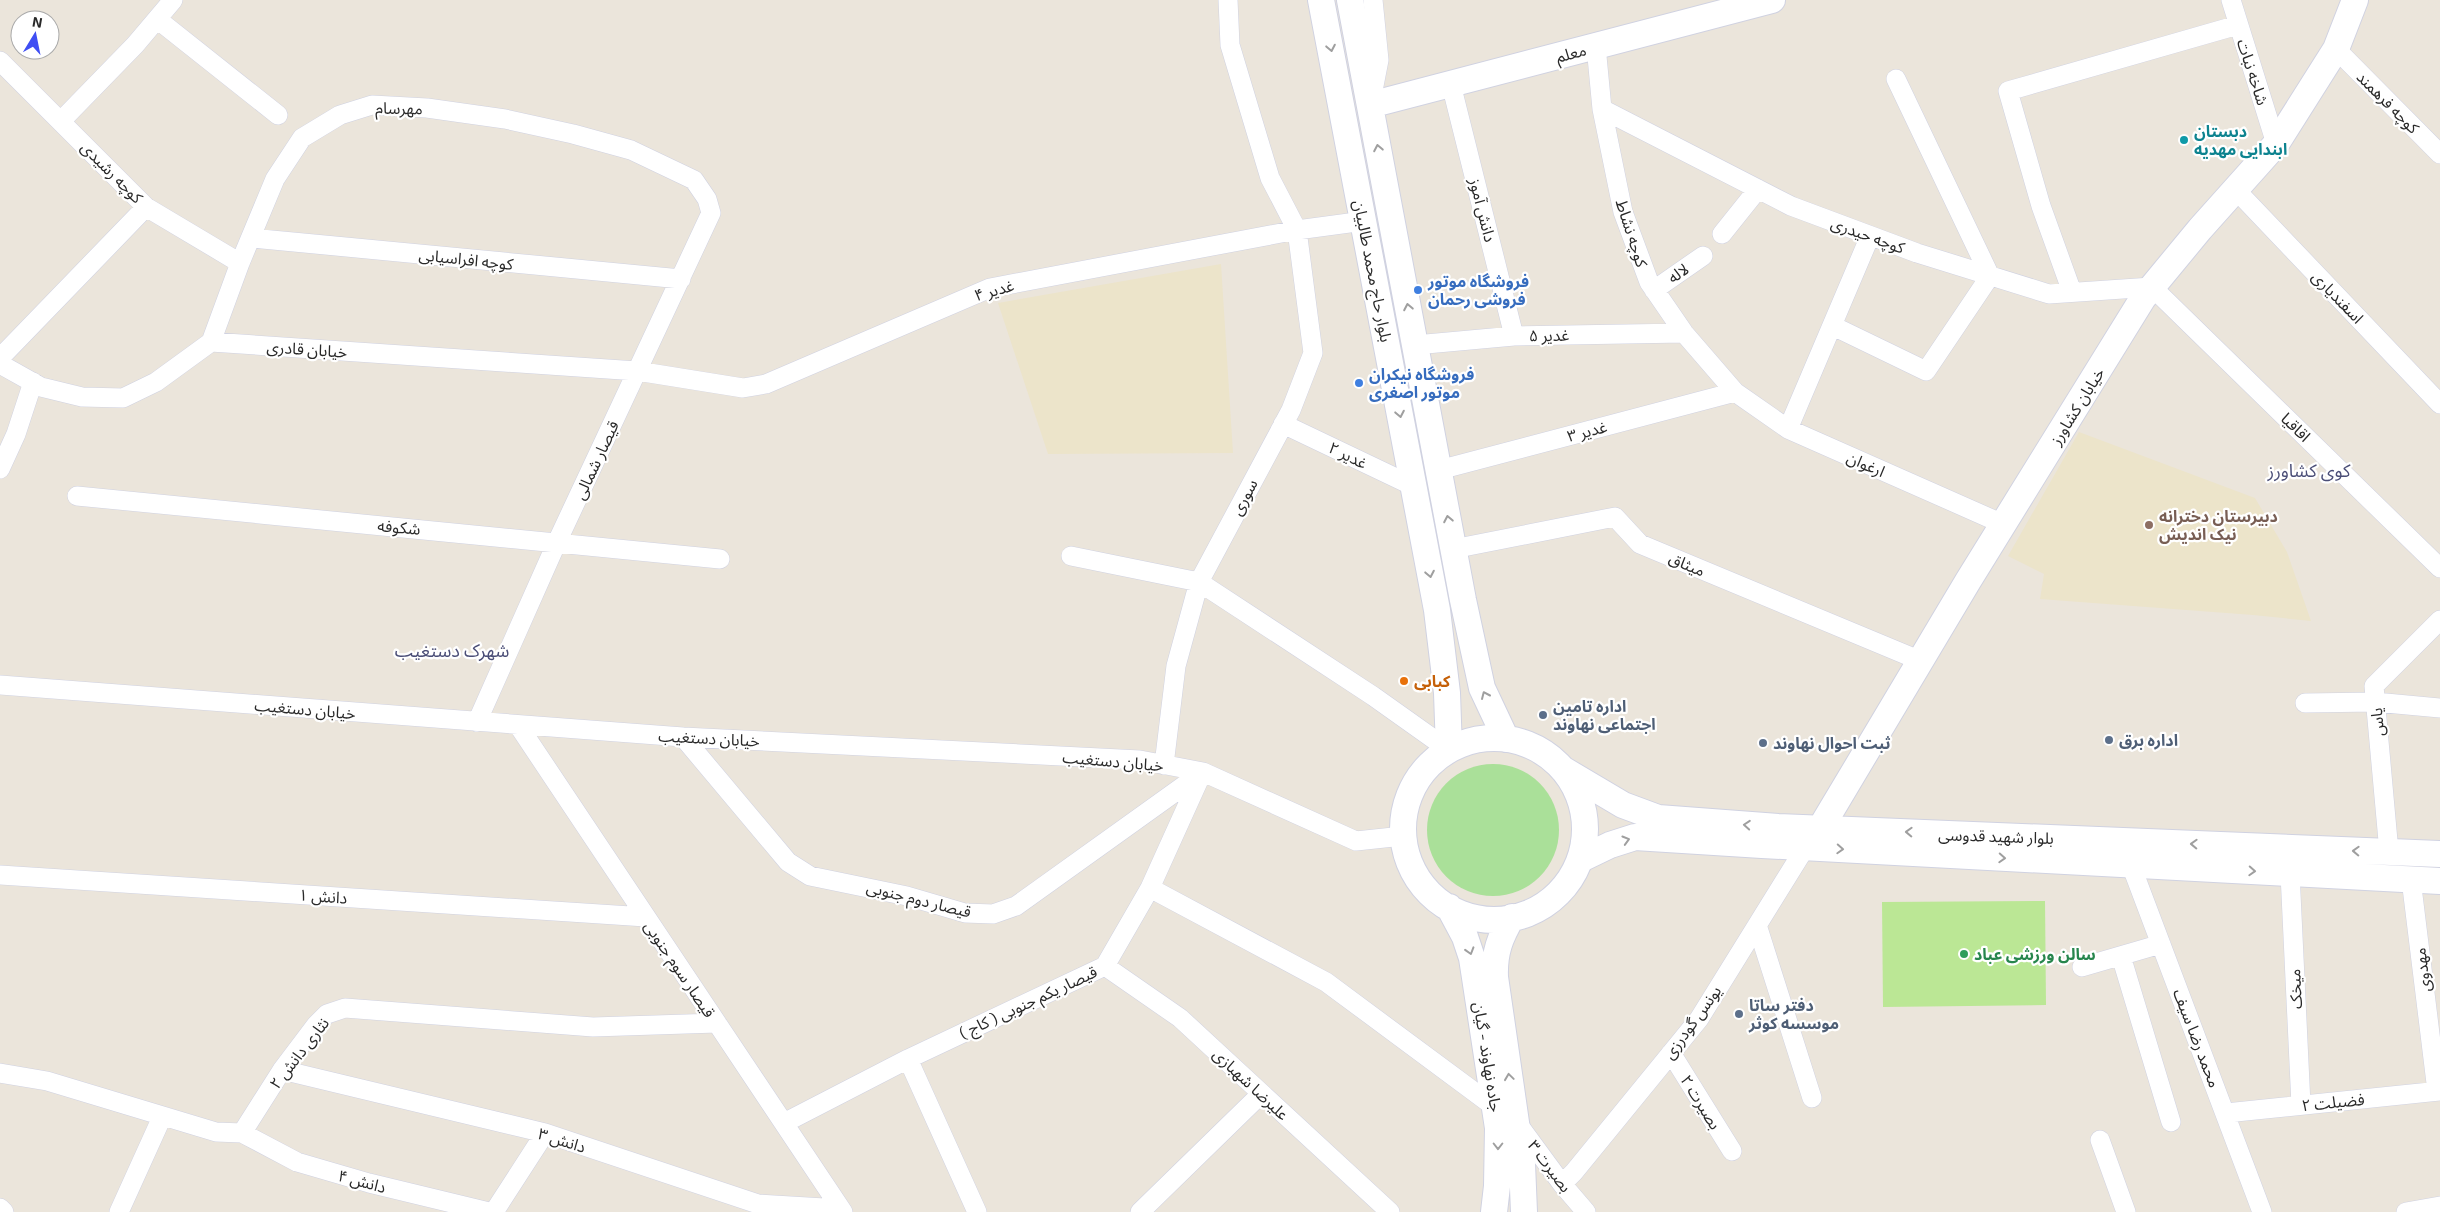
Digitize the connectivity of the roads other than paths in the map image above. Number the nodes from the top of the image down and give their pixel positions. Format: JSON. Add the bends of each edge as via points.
{"nodes":[{"id":1,"x":173,"y":0,"type":"edge"},
{"id":2,"x":1228,"y":0,"type":"edge"},
{"id":3,"x":1321,"y":0,"type":"edge"},
{"id":4,"x":1350,"y":0,"type":"edge"},
{"id":5,"x":1372,"y":0,"type":"edge"},
{"id":6,"x":1772,"y":0,"type":"edge"},
{"id":7,"x":2231,"y":0,"type":"edge"},
{"id":8,"x":2355,"y":0,"type":"edge"},
{"id":9,"x":157,"y":19,"type":"junction"},
{"id":10,"x":2238,"y":25,"type":"junction"},
{"id":11,"x":1596,"y":46,"type":"junction"},
{"id":12,"x":2336,"y":50,"type":"junction"},
{"id":13,"x":0,"y":61,"type":"edge"},
{"id":14,"x":1896,"y":78,"type":"dead end"},
{"id":15,"x":1451,"y":84,"type":"junction"},
{"id":16,"x":1370,"y":105,"type":"junction"},
{"id":17,"x":1602,"y":109,"type":"junction"},
{"id":18,"x":278,"y":115,"type":"dead end"},
{"id":19,"x":61,"y":121,"type":"junction"},
{"id":20,"x":2276,"y":144,"type":"junction"},
{"id":21,"x":2440,"y":154,"type":"edge"},
{"id":22,"x":1758,"y":190,"type":"junction"},
{"id":23,"x":2236,"y":190,"type":"junction"},
{"id":24,"x":707,"y":199,"type":"joint"},
{"id":25,"x":146,"y":207,"type":"junction"},
{"id":26,"x":1364,"y":221,"type":"junction"},
{"id":27,"x":1297,"y":230,"type":"junction"},
{"id":28,"x":1722,"y":234,"type":"dead end"},
{"id":29,"x":1870,"y":236,"type":"junction"},
{"id":30,"x":252,"y":238,"type":"junction"},
{"id":31,"x":1703,"y":256,"type":"dead end"},
{"id":32,"x":240,"y":263,"type":"junction"},
{"id":33,"x":1990,"y":276,"type":"junction"},
{"id":34,"x":681,"y":280,"type":"junction"},
{"id":35,"x":2152,"y":287,"type":"junction"},
{"id":36,"x":1654,"y":290,"type":"junction"},
{"id":37,"x":2072,"y":292,"type":"junction"},
{"id":38,"x":1833,"y":326,"type":"junction"},
{"id":39,"x":1684,"y":332,"type":"junction"},
{"id":40,"x":1514,"y":336,"type":"junction"},
{"id":41,"x":211,"y":342,"type":"junction"},
{"id":42,"x":1415,"y":345,"type":"junction"},
{"id":43,"x":0,"y":358,"type":"edge"},
{"id":44,"x":0,"y":364,"type":"edge"},
{"id":45,"x":638,"y":372,"type":"junction"},
{"id":46,"x":33,"y":382,"type":"junction"},
{"id":47,"x":1735,"y":392,"type":"junction"},
{"id":48,"x":2440,"y":404,"type":"edge"},
{"id":49,"x":1283,"y":424,"type":"junction"},
{"id":50,"x":1788,"y":429,"type":"junction"},
{"id":51,"x":0,"y":470,"type":"edge"},
{"id":52,"x":1439,"y":470,"type":"junction"},
{"id":53,"x":1414,"y":486,"type":"junction"},
{"id":54,"x":77,"y":496,"type":"dead end"},
{"id":55,"x":2003,"y":524,"type":"junction"},
{"id":56,"x":557,"y":542,"type":"junction"},
{"id":57,"x":1453,"y":549,"type":"junction"},
{"id":58,"x":1072,"y":556,"type":"dead end"},
{"id":59,"x":720,"y":559,"type":"dead end"},
{"id":60,"x":2440,"y":568,"type":"edge"},
{"id":61,"x":1199,"y":582,"type":"junction"},
{"id":62,"x":2440,"y":620,"type":"edge"},
{"id":63,"x":1921,"y":661,"type":"junction"},
{"id":64,"x":0,"y":685,"type":"edge"},
{"id":65,"x":2305,"y":702,"type":"dead end"},
{"id":66,"x":2375,"y":702,"type":"junction"},
{"id":67,"x":2440,"y":708,"type":"edge"},
{"id":68,"x":477,"y":722,"type":"junction"},
{"id":69,"x":518,"y":725,"type":"junction"},
{"id":70,"x":683,"y":737,"type":"junction"},
{"id":71,"x":1506,"y":738,"type":"junction"},
{"id":72,"x":1449,"y":750,"type":"junction"},
{"id":73,"x":1164,"y":765,"type":"junction"},
{"id":74,"x":1564,"y":770,"type":"junction"},
{"id":75,"x":1203,"y":772,"type":"junction"},
{"id":76,"x":1403,"y":836,"type":"junction"},
{"id":77,"x":1812,"y":838,"type":"junction"},
{"id":78,"x":2389,"y":852,"type":"junction"},
{"id":79,"x":2440,"y":854,"type":"edge"},
{"id":80,"x":1581,"y":859,"type":"junction"},
{"id":81,"x":2131,"y":864,"type":"junction"},
{"id":82,"x":2290,"y":873,"type":"junction"},
{"id":83,"x":0,"y":875,"type":"edge"},
{"id":84,"x":2411,"y":879,"type":"junction"},
{"id":85,"x":2440,"y":880,"type":"edge"},
{"id":86,"x":1150,"y":888,"type":"junction"},
{"id":87,"x":1449,"y":907,"type":"junction"},
{"id":88,"x":646,"y":916,"type":"junction"},
{"id":89,"x":1512,"y":917,"type":"junction"},
{"id":90,"x":1757,"y":925,"type":"junction"},
{"id":91,"x":2162,"y":944,"type":"junction"},
{"id":92,"x":2121,"y":956,"type":"junction"},
{"id":93,"x":1105,"y":966,"type":"junction"},
{"id":94,"x":2082,"y":967,"type":"dead end"},
{"id":95,"x":716,"y":1023,"type":"junction"},
{"id":96,"x":1671,"y":1053,"type":"junction"},
{"id":97,"x":908,"y":1059,"type":"junction"},
{"id":98,"x":282,"y":1070,"type":"junction"},
{"id":99,"x":0,"y":1073,"type":"edge"},
{"id":100,"x":2438,"y":1091,"type":"edge"},
{"id":101,"x":1261,"y":1094,"type":"junction"},
{"id":102,"x":1812,"y":1098,"type":"dead end"},
{"id":103,"x":2301,"y":1105,"type":"junction"},
{"id":104,"x":2226,"y":1113,"type":"junction"},
{"id":105,"x":1505,"y":1114,"type":"junction"},
{"id":106,"x":162,"y":1117,"type":"junction"},
{"id":107,"x":2171,"y":1122,"type":"dead end"},
{"id":108,"x":784,"y":1123,"type":"junction"},
{"id":109,"x":242,"y":1133,"type":"junction"},
{"id":110,"x":545,"y":1134,"type":"junction"},
{"id":111,"x":2100,"y":1140,"type":"dead end"},
{"id":112,"x":1732,"y":1151,"type":"dead end"},
{"id":113,"x":1562,"y":1184,"type":"junction"},
{"id":114,"x":2440,"y":1206,"type":"edge"},
{"id":115,"x":0,"y":1208,"type":"edge"},
{"id":116,"x":842,"y":1210,"type":"edge"},
{"id":117,"x":4,"y":1212,"type":"edge"},
{"id":118,"x":119,"y":1212,"type":"edge"},
{"id":119,"x":488,"y":1212,"type":"edge"},
{"id":120,"x":494,"y":1212,"type":"edge"},
{"id":121,"x":977,"y":1212,"type":"edge"},
{"id":122,"x":1140,"y":1212,"type":"edge"},
{"id":123,"x":1390,"y":1212,"type":"edge"},
{"id":124,"x":1494,"y":1212,"type":"edge"},
{"id":125,"x":1524,"y":1212,"type":"edge"},
{"id":126,"x":1586,"y":1212,"type":"edge"},
{"id":127,"x":2126,"y":1212,"type":"edge"},
{"id":128,"x":2262,"y":1212,"type":"edge"},
{"id":129,"x":2406,"y":1212,"type":"edge"}],
"edges":[{"from":1,"to":9,"type":"street"},
{"from":2,"to":27,"type":"street","name":"سوری","via":[[1230,45],[1267,168]]},
{"from":3,"to":26,"type":"main road","name":"بلوار حاج محمد طالبیان","one_way":true},
{"from":4,"to":16,"type":"main road","name":"بلوار حاج محمد طالبیان"},
{"from":5,"to":16,"type":"street","via":[[1379,60]]},
{"from":6,"to":11,"type":"main road","name":"معلم"},
{"from":7,"to":10,"type":"street","name":"شاخه نبات"},
{"from":8,"to":12,"type":"main road","name":"خیابان کشاورز"},
{"from":9,"to":18,"type":"street"},
{"from":9,"to":19,"type":"street","via":[[136,45]]},
{"from":10,"to":20,"type":"street","name":"شاخه نبات"},
{"from":10,"to":37,"type":"street","via":[[2008,91],[2041,206]]},
{"from":11,"to":15,"type":"main road","name":"معلم"},
{"from":11,"to":17,"type":"street","name":"کوچه نشاط"},
{"from":12,"to":20,"type":"main road","name":"خیابان کشاورز"},
{"from":12,"to":21,"type":"street","name":"کوچه فرهمند"},
{"from":13,"to":19,"type":"street","name":"کوچه رشیدی"},
{"from":14,"to":33,"type":"street"},
{"from":15,"to":16,"type":"main road","name":"معلم"},
{"from":15,"to":40,"type":"street","name":"دانش آموز"},
{"from":42,"to":16,"type":"main road","name":"بلوار حاج محمد طالبیان","one_way":true},
{"from":17,"to":22,"type":"street","name":"کوچه حیدری"},
{"from":17,"to":36,"type":"street","name":"کوچه نشاط","via":[[1623,212]]},
{"from":19,"to":25,"type":"street","name":"کوچه رشیدی"},
{"from":20,"to":23,"type":"main road","name":"خیابان کشاورز"},
{"from":22,"to":28,"type":"street"},
{"from":22,"to":29,"type":"street","name":"کوچه حیدری"},
{"from":23,"to":35,"type":"main road","name":"خیابان کشاورز"},
{"from":23,"to":48,"type":"street","name":"اسفندیاری"},
{"from":24,"to":30,"type":"street","name":"مهرسام","via":[[694,180],[631,150],[574,134],[504,119],[427,108],[372,106],[340,115],[302,138],[275,179]]},
{"from":24,"to":34,"type":"street","name":"قیصار شمالی","via":[[711,213]]},
{"from":25,"to":32,"type":"street","name":"کوچه رشیدی"},
{"from":25,"to":43,"type":"street"},
{"from":26,"to":27,"type":"street","name":"غدیر ۴"},
{"from":26,"to":53,"type":"main road","name":"بلوار حاج محمد طالبیان","one_way":true},
{"from":27,"to":45,"type":"street","name":"غدیر ۴","via":[[990,288],[766,384],[743,388]]},
{"from":27,"to":49,"type":"street","name":"سوری","via":[[1313,353]]},
{"from":29,"to":33,"type":"street","name":"کوچه حیدری"},
{"from":29,"to":38,"type":"street"},
{"from":30,"to":32,"type":"street","name":"مهرسام"},
{"from":30,"to":34,"type":"street","name":"کوچه افراسیابی"},
{"from":31,"to":36,"type":"street","name":"لاله"},
{"from":32,"to":41,"type":"street","name":"مهرسام"},
{"from":33,"to":37,"type":"street","name":"کوچه حیدری","via":[[2049,294]]},
{"from":33,"to":38,"type":"street","via":[[1926,370]]},
{"from":34,"to":45,"type":"street","name":"قیصار شمالی"},
{"from":35,"to":37,"type":"street","name":"کوچه حیدری"},
{"from":35,"to":55,"type":"main road","name":"خیابان کشاورز"},
{"from":35,"to":60,"type":"street","name":"اقاقیا"},
{"from":36,"to":39,"type":"street","name":"کوچه نشاط"},
{"from":38,"to":50,"type":"street"},
{"from":39,"to":40,"type":"street","name":"غدیر ۵"},
{"from":39,"to":47,"type":"street","name":"کوچه نشاط"},
{"from":40,"to":42,"type":"street","name":"غدیر ۵"},
{"from":41,"to":45,"type":"street","name":"خیابان قادری"},
{"from":41,"to":46,"type":"street","via":[[156,382],[123,398],[82,397]]},
{"from":42,"to":52,"type":"main road","name":"بلوار حاج محمد طالبیان"},
{"from":44,"to":46,"type":"street"},
{"from":45,"to":56,"type":"street","name":"قیصار شمالی"},
{"from":46,"to":51,"type":"street"},
{"from":47,"to":50,"type":"street","name":"ارغوان"},
{"from":47,"to":52,"type":"street","name":"غدیر ۳"},
{"from":49,"to":53,"type":"street","name":"غدیر ۲"},
{"from":49,"to":61,"type":"street","name":"سوری"},
{"from":50,"to":55,"type":"street","name":"ارغوان"},
{"from":57,"to":52,"type":"main road","name":"بلوار حاج محمد طالبیان","one_way":true},
{"from":53,"to":72,"type":"main road","name":"بلوار حاج محمد طالبیان","one_way":true,"via":[[1437,610],[1447,693]]},
{"from":54,"to":56,"type":"street","name":"شکوفه"},
{"from":55,"to":63,"type":"main road","name":"خیابان کشاورز"},
{"from":56,"to":59,"type":"street","name":"شکوفه"},
{"from":56,"to":68,"type":"street","name":"قیصار شمالی"},
{"from":57,"to":63,"type":"street","name":"میثاق","via":[[1615,517],[1640,544]]},
{"from":71,"to":57,"type":"main road","name":"بلوار حاج محمد طالبیان","one_way":true,"via":[[1482,688]]},
{"from":58,"to":61,"type":"street"},
{"from":61,"to":72,"type":"street"},
{"from":61,"to":73,"type":"street","name":"سوری","via":[[1176,666]]},
{"from":62,"to":66,"type":"street","name":"یاس","via":[[2374,686]]},
{"from":63,"to":77,"type":"main road","name":"خیابان کشاورز"},
{"from":64,"to":68,"type":"street","name":"خیابان دستغیب"},
{"from":65,"to":66,"type":"street"},
{"from":66,"to":67,"type":"street"},
{"from":66,"to":78,"type":"street","name":"یاس"},
{"from":68,"to":69,"type":"street","name":"خیابان دستغیب"},
{"from":69,"to":70,"type":"street","name":"خیابان دستغیب"},
{"from":69,"to":88,"type":"street","name":"قیصار سوم جنوبی"},
{"from":70,"to":73,"type":"street","name":"خیابان دستغیب","via":[[1140,760]]},
{"from":70,"to":75,"type":"street","name":"قیصار دوم جنوبی","via":[[788,862],[810,876],[907,896],[965,914],[993,914],[1016,906]]},
{"from":71,"to":72,"type":"main road","via":[[1477,740]]},
{"from":71,"to":74,"type":"main road","via":[[1548,755]]},
{"from":72,"to":76,"type":"main road","via":[[1428,765],[1413,786],[1405,810]]},
{"from":73,"to":75,"type":"street","name":"خیابان دستغیب"},
{"from":77,"to":74,"type":"main road","name":"بلوار شهید قدوسی","one_way":true,"via":[[1658,818],[1623,805]]},
{"from":74,"to":80,"type":"main road","via":[[1580,797],[1586,828]]},
{"from":75,"to":76,"type":"street","name":"خیابان دستغیب","via":[[1356,841]]},
{"from":75,"to":86,"type":"street","name":"قیصار یکم جنوبی ( کاج )"},
{"from":76,"to":87,"type":"main road","via":[[1408,860],[1419,881]]},
{"from":78,"to":77,"type":"main road","name":"بلوار شهید قدوسی","one_way":true},
{"from":80,"to":77,"type":"main road","name":"بلوار شهید قدوسی","one_way":true,"via":[[1610,844],[1636,837]]},
{"from":77,"to":81,"type":"main road","name":"بلوار شهید قدوسی","one_way":true},
{"from":77,"to":90,"type":"street","name":"یونس گودرزی"},
{"from":78,"to":79,"type":"main road","name":"بلوار شهید قدوسی"},
{"from":80,"to":89,"type":"main road","via":[[1569,881],[1551,900],[1529,913]]},
{"from":81,"to":82,"type":"main road","name":"بلوار شهید قدوسی","one_way":true},
{"from":81,"to":91,"type":"street","name":"محمد رضا سیف"},
{"from":82,"to":84,"type":"main road","name":"بلوار شهید قدوسی"},
{"from":82,"to":103,"type":"street","name":"میخک"},
{"from":83,"to":88,"type":"street","name":"دانش ۱"},
{"from":84,"to":85,"type":"main road","name":"بلوار شهید قدوسی"},
{"from":84,"to":100,"type":"street","name":"مهدوی"},
{"from":86,"to":93,"type":"street","name":"قیصار یکم جنوبی ( کاج )"},
{"from":86,"to":105,"type":"street","name":"بصیرت ۳","via":[[1326,982]]},
{"from":87,"to":89,"type":"main road","via":[[1479,918]]},
{"from":87,"to":105,"type":"main road","name":"جاده نهاوند - گیان","one_way":true,"via":[[1472,958]]},
{"from":88,"to":95,"type":"street","name":"قیصار سوم جنوبی"},
{"from":105,"to":89,"type":"main road","name":"جاده نهاوند - گیان","one_way":true,"via":[[1494,960],[1500,938]]},
{"from":90,"to":96,"type":"street","name":"یونس گودرزی","via":[[1699,1019]]},
{"from":90,"to":102,"type":"street"},
{"from":91,"to":92,"type":"street"},
{"from":91,"to":104,"type":"street","name":"محمد رضا سیف"},
{"from":92,"to":94,"type":"street"},
{"from":92,"to":107,"type":"street"},
{"from":93,"to":97,"type":"street","name":"قیصار یکم جنوبی ( کاج )"},
{"from":93,"to":101,"type":"street","name":"علیرضا شهبازی","via":[[1180,1018]]},
{"from":95,"to":98,"type":"street","name":"نثاری دانش ۲","via":[[593,1027],[345,1008],[327,1014]]},
{"from":95,"to":108,"type":"street","name":"قیصار سوم جنوبی"},
{"from":96,"to":112,"type":"street","name":"بصیرت ۲"},
{"from":96,"to":113,"type":"street","name":"یونس گودرزی"},
{"from":97,"to":108,"type":"street","name":"قیصار یکم جنوبی ( کاج )"},
{"from":97,"to":121,"type":"street"},
{"from":98,"to":109,"type":"street","name":"نثاری دانش ۲"},
{"from":98,"to":110,"type":"street","name":"دانش ۳"},
{"from":99,"to":106,"type":"street","via":[[46,1081]]},
{"from":100,"to":103,"type":"street","name":"فضیلت ۲"},
{"from":101,"to":122,"type":"street"},
{"from":101,"to":123,"type":"street","name":"علیرضا شهبازی"},
{"from":103,"to":104,"type":"street","name":"فضیلت ۲"},
{"from":104,"to":128,"type":"street","name":"محمد رضا سیف"},
{"from":105,"to":113,"type":"street","name":"بصیرت ۳"},
{"from":105,"to":124,"type":"main road","name":"جاده نهاوند - گیان","one_way":true},
{"from":105,"to":125,"type":"main road","name":"جاده نهاوند - گیان","via":[[1522,1164]]},
{"from":106,"to":109,"type":"street","via":[[216,1132]]},
{"from":106,"to":118,"type":"street"},
{"from":108,"to":116,"type":"street","name":"قیصار سوم جنوبی"},
{"from":109,"to":119,"type":"street","name":"دانش ۴","via":[[297,1162]]},
{"from":110,"to":116,"type":"street","name":"دانش ۳","via":[[758,1204]]},
{"from":110,"to":120,"type":"street"},
{"from":111,"to":127,"type":"street"},
{"from":113,"to":126,"type":"street","name":"بصیرت ۳"},
{"from":114,"to":129,"type":"street"},
{"from":115,"to":117,"type":"street"}]}
